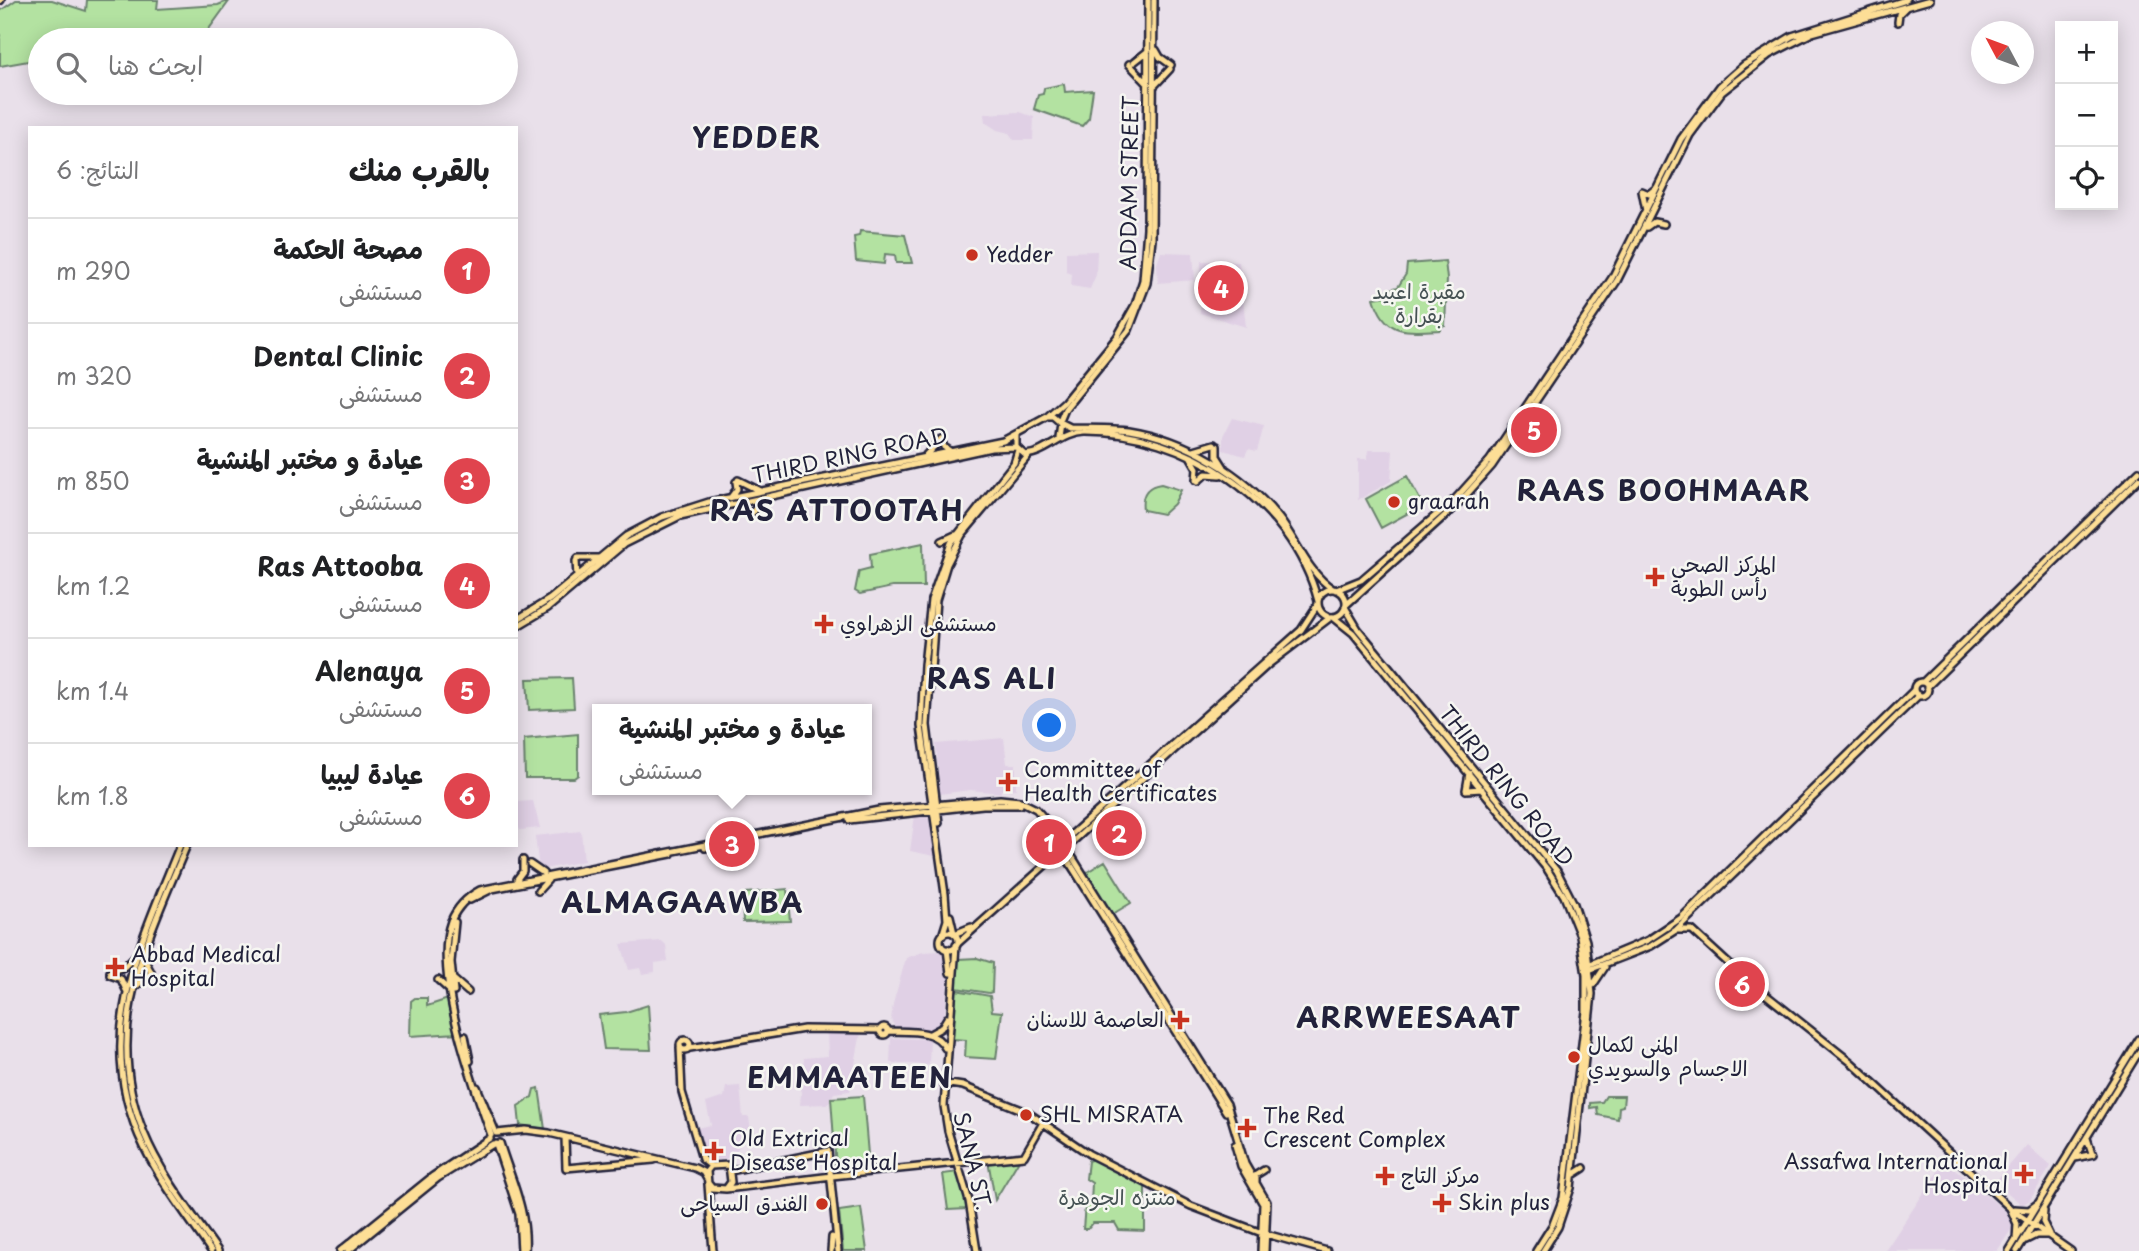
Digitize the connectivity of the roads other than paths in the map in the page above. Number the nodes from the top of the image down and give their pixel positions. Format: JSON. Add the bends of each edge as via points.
{"nodes":[{"id":1,"x":1148,"y":0,"type":"edge"},
{"id":2,"x":1154,"y":0,"type":"edge"},
{"id":3,"x":1882,"y":0,"type":"edge"},
{"id":4,"x":1930,"y":0,"type":"edge"},
{"id":5,"x":1907,"y":3,"type":"edge"},
{"id":6,"x":1877,"y":8,"type":"junction"},
{"id":7,"x":1898,"y":22,"type":"dead end"},
{"id":8,"x":1154,"y":44,"type":"junction"},
{"id":9,"x":1148,"y":51,"type":"junction"},
{"id":10,"x":1151,"y":86,"type":"junction"},
{"id":11,"x":1660,"y":184,"type":"junction"},
{"id":12,"x":1646,"y":214,"type":"junction"},
{"id":13,"x":1664,"y":224,"type":"dead end"},
{"id":14,"x":1644,"y":229,"type":"junction"},
{"id":15,"x":1047,"y":417,"type":"junction"},
{"id":16,"x":1060,"y":423,"type":"junction"},
{"id":17,"x":1016,"y":435,"type":"junction"},
{"id":18,"x":1059,"y":438,"type":"junction"},
{"id":19,"x":1175,"y":446,"type":"junction"},
{"id":20,"x":1017,"y":448,"type":"junction"},
{"id":21,"x":951,"y":451,"type":"junction"},
{"id":22,"x":1189,"y":452,"type":"junction"},
{"id":23,"x":1029,"y":455,"type":"junction"},
{"id":24,"x":923,"y":457,"type":"junction"},
{"id":25,"x":2139,"y":471,"type":"edge"},
{"id":26,"x":1226,"y":474,"type":"junction"},
{"id":27,"x":2139,"y":479,"type":"edge"},
{"id":28,"x":2131,"y":482,"type":"junction"},
{"id":29,"x":764,"y":494,"type":"junction"},
{"id":30,"x":732,"y":500,"type":"junction"},
{"id":31,"x":958,"y":533,"type":"junction"},
{"id":32,"x":945,"y":556,"type":"junction"},
{"id":33,"x":598,"y":558,"type":"junction"},
{"id":34,"x":576,"y":577,"type":"junction"},
{"id":35,"x":1335,"y":590,"type":"junction"},
{"id":36,"x":1318,"y":602,"type":"junction"},
{"id":37,"x":1345,"y":606,"type":"junction"},
{"id":38,"x":1332,"y":617,"type":"junction"},
{"id":39,"x":518,"y":619,"type":"edge"},
{"id":40,"x":518,"y":626,"type":"edge"},
{"id":41,"x":1925,"y":684,"type":"junction"},
{"id":42,"x":1916,"y":693,"type":"junction"},
{"id":43,"x":1469,"y":773,"type":"junction"},
{"id":44,"x":931,"y":788,"type":"junction"},
{"id":45,"x":1482,"y":789,"type":"junction"},
{"id":46,"x":954,"y":805,"type":"junction"},
{"id":47,"x":935,"y":807,"type":"junction"},
{"id":48,"x":917,"y":808,"type":"junction"},
{"id":49,"x":938,"y":822,"type":"junction"},
{"id":50,"x":1774,"y":831,"type":"junction"},
{"id":51,"x":174,"y":847,"type":"edge"},
{"id":52,"x":179,"y":847,"type":"edge"},
{"id":53,"x":186,"y":847,"type":"edge"},
{"id":54,"x":1062,"y":847,"type":"junction"},
{"id":55,"x":176,"y":856,"type":"junction"},
{"id":56,"x":523,"y":860,"type":"dead end"},
{"id":57,"x":530,"y":864,"type":"dead end"},
{"id":58,"x":552,"y":876,"type":"junction"},
{"id":59,"x":517,"y":882,"type":"junction"},
{"id":60,"x":1692,"y":916,"type":"junction"},
{"id":61,"x":1676,"y":930,"type":"junction"},
{"id":62,"x":1692,"y":930,"type":"junction"},
{"id":63,"x":954,"y":933,"type":"junction"},
{"id":64,"x":942,"y":936,"type":"junction"},
{"id":65,"x":956,"y":946,"type":"junction"},
{"id":66,"x":1587,"y":947,"type":"junction"},
{"id":67,"x":947,"y":949,"type":"junction"},
{"id":68,"x":140,"y":955,"type":"junction"},
{"id":69,"x":1613,"y":959,"type":"junction"},
{"id":70,"x":1588,"y":968,"type":"junction"},
{"id":71,"x":449,"y":976,"type":"junction"},
{"id":72,"x":1592,"y":988,"type":"junction"},
{"id":73,"x":129,"y":990,"type":"junction"},
{"id":74,"x":456,"y":1001,"type":"junction"},
{"id":75,"x":947,"y":1018,"type":"junction"},
{"id":76,"x":932,"y":1034,"type":"junction"},
{"id":77,"x":947,"y":1034,"type":"junction"},
{"id":78,"x":2139,"y":1039,"type":"edge"},
{"id":79,"x":701,"y":1045,"type":"junction"},
{"id":80,"x":685,"y":1048,"type":"junction"},
{"id":81,"x":944,"y":1048,"type":"junction"},
{"id":82,"x":2139,"y":1052,"type":"edge"},
{"id":83,"x":944,"y":1082,"type":"junction"},
{"id":84,"x":1044,"y":1121,"type":"junction"},
{"id":85,"x":495,"y":1138,"type":"junction"},
{"id":86,"x":565,"y":1138,"type":"junction"},
{"id":87,"x":2087,"y":1138,"type":"junction"},
{"id":88,"x":1575,"y":1158,"type":"junction"},
{"id":89,"x":2075,"y":1158,"type":"junction"},
{"id":90,"x":657,"y":1159,"type":"junction"},
{"id":91,"x":957,"y":1162,"type":"junction"},
{"id":92,"x":710,"y":1167,"type":"junction"},
{"id":93,"x":695,"y":1168,"type":"junction"},
{"id":94,"x":1264,"y":1170,"type":"dead end"},
{"id":95,"x":730,"y":1171,"type":"junction"},
{"id":96,"x":1573,"y":1174,"type":"junction"},
{"id":97,"x":832,"y":1176,"type":"junction"},
{"id":98,"x":708,"y":1181,"type":"junction"},
{"id":99,"x":1256,"y":1182,"type":"junction"},
{"id":100,"x":726,"y":1189,"type":"junction"},
{"id":101,"x":2042,"y":1200,"type":"junction"},
{"id":102,"x":2044,"y":1207,"type":"junction"},
{"id":103,"x":2012,"y":1209,"type":"junction"},
{"id":104,"x":2031,"y":1223,"type":"junction"},
{"id":105,"x":1264,"y":1233,"type":"junction"},
{"id":106,"x":2049,"y":1236,"type":"junction"},
{"id":107,"x":2020,"y":1240,"type":"junction"},
{"id":108,"x":976,"y":1250,"type":"edge"},
{"id":109,"x":211,"y":1251,"type":"edge"},
{"id":110,"x":218,"y":1251,"type":"edge"},
{"id":111,"x":340,"y":1251,"type":"edge"},
{"id":112,"x":350,"y":1251,"type":"edge"},
{"id":113,"x":523,"y":1251,"type":"edge"},
{"id":114,"x":713,"y":1251,"type":"edge"},
{"id":115,"x":831,"y":1251,"type":"edge"},
{"id":116,"x":838,"y":1251,"type":"edge"},
{"id":117,"x":1263,"y":1251,"type":"edge"},
{"id":118,"x":1327,"y":1251,"type":"edge"},
{"id":119,"x":1536,"y":1251,"type":"edge"},
{"id":120,"x":1543,"y":1251,"type":"edge"},
{"id":121,"x":2010,"y":1251,"type":"edge"},
{"id":122,"x":2017,"y":1251,"type":"edge"},
{"id":123,"x":2071,"y":1251,"type":"edge"}],
"edges":[{"from":1,"to":9,"type":"main road","name":"ADDAM STREET"},
{"from":2,"to":8,"type":"main road","name":"ADDAM STREET"},
{"from":3,"to":6,"type":"main road"},
{"from":4,"to":5,"type":"main road"},
{"from":5,"to":6,"type":"main road"},
{"from":5,"to":7,"type":"main road"},
{"from":5,"to":14,"type":"main road","via":[[1812,33],[1769,55],[1731,84],[1690,135]]},
{"from":6,"to":11,"type":"main road","via":[[1791,36],[1744,65],[1697,114]]},
{"from":8,"to":10,"type":"main road","name":"ADDAM STREET"},
{"from":8,"to":10,"type":"main road","via":[[1170,67]]},
{"from":9,"to":10,"type":"main road","name":"ADDAM STREET"},
{"from":9,"to":10,"type":"main road","via":[[1131,63]]},
{"from":10,"to":15,"type":"main road","name":"ADDAM STREET","via":[[1147,251],[1140,290],[1117,337]]},
{"from":10,"to":16,"type":"main road","name":"ADDAM STREET","via":[[1152,251],[1143,297],[1129,330],[1065,409]]},
{"from":11,"to":12,"type":"main road"},
{"from":11,"to":12,"type":"main road","via":[[1649,194],[1642,191]]},
{"from":12,"to":35,"type":"main road","via":[[1601,296],[1483,469],[1361,580]]},
{"from":13,"to":14,"type":"main road","via":[[1654,222]]},
{"from":14,"to":37,"type":"main road","via":[[1613,287],[1492,466],[1460,502]]},
{"from":15,"to":16,"type":"main road"},
{"from":15,"to":17,"type":"main road","name":"ADDAM STREET"},
{"from":16,"to":18,"type":"main road"},
{"from":16,"to":19,"type":"main road","via":[[1070,428],[1132,431]]},
{"from":17,"to":20,"type":"main road"},
{"from":17,"to":21,"type":"main road","name":"THIRD RING ROAD"},
{"from":18,"to":19,"type":"main road","via":[[1082,432],[1114,434]]},
{"from":18,"to":23,"type":"main road"},
{"from":19,"to":22,"type":"main road"},
{"from":20,"to":23,"type":"main road"},
{"from":20,"to":29,"type":"main road","name":"THIRD RING ROAD","via":[[991,448]]},
{"from":20,"to":31,"type":"main road","via":[[1014,463]]},
{"from":21,"to":24,"type":"main road","name":"THIRD RING ROAD"},
{"from":21,"to":24,"type":"main road","via":[[941,439]]},
{"from":22,"to":26,"type":"main road"},
{"from":22,"to":26,"type":"main road","via":[[1216,445]]},
{"from":22,"to":26,"type":"main road","via":[[1197,480],[1208,473]]},
{"from":23,"to":44,"type":"main road","via":[[962,535],[936,600],[927,708]]},
{"from":24,"to":29,"type":"main road","name":"THIRD RING ROAD"},
{"from":25,"to":28,"type":"main road"},
{"from":26,"to":35,"type":"main road","via":[[1272,510],[1318,578]]},
{"from":26,"to":36,"type":"main road","via":[[1276,523],[1307,570]]},
{"from":27,"to":28,"type":"main road"},
{"from":28,"to":41,"type":"main road"},
{"from":29,"to":30,"type":"main road","name":"THIRD RING ROAD"},
{"from":29,"to":30,"type":"main road","via":[[750,513]]},
{"from":29,"to":30,"type":"main road","via":[[737,481]]},
{"from":30,"to":33,"type":"main road","name":"THIRD RING ROAD","via":[[662,517]]},
{"from":30,"to":40,"type":"main road","name":"THIRD RING ROAD","via":[[636,536],[548,608]]},
{"from":31,"to":32,"type":"main road"},
{"from":31,"to":32,"type":"main road","via":[[942,543]]},
{"from":32,"to":44,"type":"main road","via":[[932,600],[924,665],[921,726]]},
{"from":33,"to":34,"type":"main road","name":"THIRD RING ROAD"},
{"from":33,"to":34,"type":"main road","via":[[577,559]]},
{"from":34,"to":39,"type":"main road","name":"THIRD RING ROAD"},
{"from":35,"to":36,"type":"main road","via":[[1325,591]]},
{"from":35,"to":37,"type":"main road","via":[[1344,597]]},
{"from":36,"to":38,"type":"main road","via":[[1322,613]]},
{"from":36,"to":54,"type":"main road","via":[[1301,630]]},
{"from":37,"to":38,"type":"main road"},
{"from":37,"to":66,"type":"main road","name":"THIRD RING ROAD","via":[[1358,629],[1557,871],[1574,904]]},
{"from":38,"to":43,"type":"main road","name":"THIRD RING ROAD","via":[[1353,633]]},
{"from":38,"to":54,"type":"main road","via":[[1269,664]]},
{"from":41,"to":42,"type":"main road","via":[[1916,684]]},
{"from":41,"to":42,"type":"main road","via":[[1926,693]]},
{"from":42,"to":50,"type":"main road"},
{"from":43,"to":45,"type":"main road","name":"THIRD RING ROAD"},
{"from":43,"to":45,"type":"main road","via":[[1466,790]]},
{"from":44,"to":46,"type":"main road","via":[[940,800]]},
{"from":44,"to":47,"type":"main road"},
{"from":44,"to":48,"type":"main road"},
{"from":45,"to":70,"type":"main road","name":"THIRD RING ROAD","via":[[1560,888]]},
{"from":46,"to":47,"type":"main road"},
{"from":46,"to":49,"type":"main road"},
{"from":46,"to":54,"type":"main road","via":[[1000,799],[1024,803],[1045,818]]},
{"from":47,"to":48,"type":"main road"},
{"from":47,"to":49,"type":"main road"},
{"from":48,"to":49,"type":"main road"},
{"from":48,"to":58,"type":"main road"},
{"from":49,"to":63,"type":"main road"},
{"from":49,"to":64,"type":"main road","via":[[947,915]]},
{"from":50,"to":60,"type":"main road"},
{"from":50,"to":69,"type":"main road","via":[[1672,926]]},
{"from":51,"to":55,"type":"main road"},
{"from":52,"to":55,"type":"main road"},
{"from":53,"to":68,"type":"main road"},
{"from":54,"to":63,"type":"main road","via":[[969,928]]},
{"from":54,"to":65,"type":"main road"},
{"from":54,"to":99,"type":"main road","via":[[1223,1097]]},
{"from":54,"to":105,"type":"main road","via":[[1225,1109],[1241,1166],[1263,1204]]},
{"from":55,"to":68,"type":"main road"},
{"from":56,"to":59,"type":"main road"},
{"from":57,"to":58,"type":"main road","via":[[539,873]]},
{"from":58,"to":59,"type":"main road"},
{"from":58,"to":59,"type":"main road","via":[[537,891]]},
{"from":59,"to":71,"type":"main road","via":[[480,890],[457,911],[448,936]]},
{"from":60,"to":61,"type":"main road"},
{"from":60,"to":62,"type":"main road"},
{"from":61,"to":62,"type":"main road"},
{"from":61,"to":69,"type":"main road","via":[[1651,946]]},
{"from":62,"to":103,"type":"main road","via":[[1852,1063]]},
{"from":63,"to":64,"type":"main road"},
{"from":63,"to":65,"type":"main road"},
{"from":64,"to":67,"type":"main road"},
{"from":65,"to":67,"type":"main road"},
{"from":65,"to":77,"type":"main road"},
{"from":66,"to":69,"type":"main road","via":[[1597,956]]},
{"from":66,"to":70,"type":"main road","name":"THIRD RING ROAD"},
{"from":67,"to":75,"type":"main road"},
{"from":68,"to":73,"type":"main road"},
{"from":68,"to":73,"type":"main road","via":[[151,973]]},
{"from":68,"to":73,"type":"main road","via":[[110,974]]},
{"from":69,"to":70,"type":"main road"},
{"from":69,"to":72,"type":"main road"},
{"from":70,"to":72,"type":"main road","name":"THIRD RING ROAD"},
{"from":70,"to":119,"type":"main road","name":"THIRD RING ROAD","via":[[1567,1181],[1553,1224]]},
{"from":71,"to":74,"type":"main road"},
{"from":71,"to":74,"type":"main road","via":[[468,992]]},
{"from":71,"to":85,"type":"main road","via":[[438,981],[451,993],[472,1082]]},
{"from":72,"to":88,"type":"main road","name":"THIRD RING ROAD"},
{"from":73,"to":109,"type":"main road","via":[[119,1047],[131,1114],[145,1149]]},
{"from":73,"to":110,"type":"main road","via":[[125,1041],[136,1110],[167,1175]]},
{"from":74,"to":85,"type":"main road","via":[[475,1082]]},
{"from":75,"to":76,"type":"main road"},
{"from":75,"to":77,"type":"main road"},
{"from":76,"to":77,"type":"main road"},
{"from":76,"to":79,"type":"main road","via":[[804,1029]]},
{"from":76,"to":81,"type":"main road"},
{"from":77,"to":81,"type":"main road"},
{"from":77,"to":83,"type":"main road"},
{"from":78,"to":101,"type":"main road"},
{"from":79,"to":80,"type":"main road"},
{"from":79,"to":80,"type":"main road","via":[[682,1041]]},
{"from":80,"to":92,"type":"main road","via":[[682,1092],[702,1159]]},
{"from":81,"to":83,"type":"main road"},
{"from":82,"to":87,"type":"main road"},
{"from":83,"to":84,"type":"main road"},
{"from":83,"to":91,"type":"main road","via":[[947,1124]]},
{"from":84,"to":91,"type":"main road","via":[[1025,1153]]},
{"from":84,"to":105,"type":"main road","via":[[1098,1159],[1191,1206]]},
{"from":85,"to":86,"type":"main road","via":[[530,1130]]},
{"from":85,"to":111,"type":"main road","via":[[433,1176]]},
{"from":85,"to":112,"type":"main road"},
{"from":85,"to":113,"type":"main road","via":[[522,1208],[526,1226]]},
{"from":86,"to":90,"type":"main road"},
{"from":86,"to":90,"type":"main road","via":[[566,1168]]},
{"from":87,"to":89,"type":"main road"},
{"from":87,"to":89,"type":"main road","via":[[2093,1153]]},
{"from":88,"to":96,"type":"main road","name":"THIRD RING ROAD"},
{"from":88,"to":96,"type":"main road","via":[[1584,1167]]},
{"from":89,"to":102,"type":"main road"},
{"from":90,"to":93,"type":"main road"},
{"from":91,"to":97,"type":"main road"},
{"from":91,"to":108,"type":"main road","name":"SANA ST."},
{"from":91,"to":108,"type":"main road"},
{"from":92,"to":93,"type":"main road"},
{"from":92,"to":95,"type":"main road","via":[[726,1163]]},
{"from":92,"to":98,"type":"main road"},
{"from":93,"to":98,"type":"main road","via":[[704,1172]]},
{"from":94,"to":99,"type":"main road","via":[[1256,1175]]},
{"from":95,"to":97,"type":"main road","via":[[826,1150]]},
{"from":95,"to":100,"type":"main road"},
{"from":96,"to":120,"type":"main road","name":"THIRD RING ROAD","via":[[1563,1215]]},
{"from":97,"to":100,"type":"main road"},
{"from":97,"to":115,"type":"main road"},
{"from":97,"to":116,"type":"main road"},
{"from":98,"to":100,"type":"main road","via":[[712,1188]]},
{"from":98,"to":114,"type":"main road"},
{"from":99,"to":105,"type":"main road","via":[[1267,1202]]},
{"from":101,"to":103,"type":"main road","via":[[2029,1210]]},
{"from":101,"to":104,"type":"main road"},
{"from":102,"to":104,"type":"main road"},
{"from":102,"to":106,"type":"main road","via":[[2043,1222]]},
{"from":103,"to":104,"type":"main road"},
{"from":103,"to":107,"type":"main road"},
{"from":104,"to":106,"type":"main road"},
{"from":104,"to":107,"type":"main road"},
{"from":105,"to":117,"type":"main road"},
{"from":105,"to":118,"type":"main road"},
{"from":106,"to":107,"type":"main road"},
{"from":106,"to":123,"type":"main road"},
{"from":107,"to":121,"type":"main road"},
{"from":107,"to":122,"type":"main road"}]}
